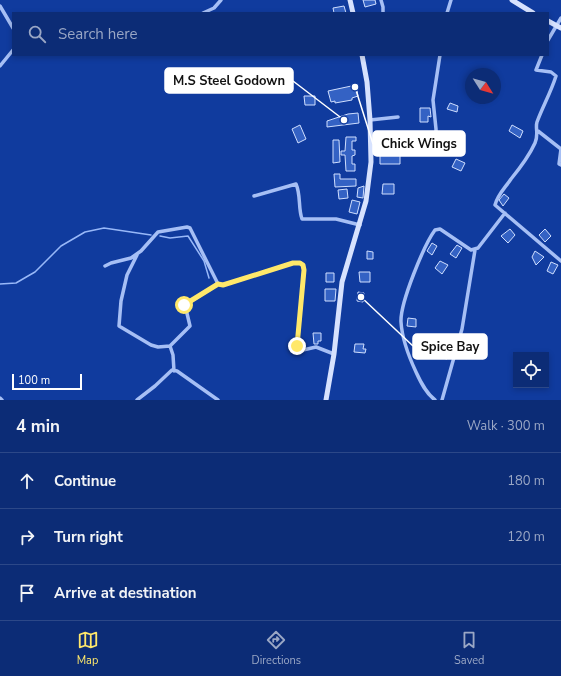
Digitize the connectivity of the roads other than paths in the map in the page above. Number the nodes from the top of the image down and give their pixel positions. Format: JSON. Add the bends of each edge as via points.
{"nodes":[{"id":1,"x":221,"y":0,"type":"edge"},
{"id":2,"x":350,"y":0,"type":"edge"},
{"id":3,"x":381,"y":0,"type":"edge"},
{"id":4,"x":451,"y":0,"type":"edge"},
{"id":5,"x":512,"y":0,"type":"edge"},
{"id":6,"x":0,"y":6,"type":"edge"},
{"id":7,"x":205,"y":12,"type":"edge"},
{"id":8,"x":353,"y":12,"type":"edge"},
{"id":9,"x":383,"y":12,"type":"edge"},
{"id":10,"x":447,"y":12,"type":"edge"},
{"id":11,"x":531,"y":12,"type":"edge"},
{"id":12,"x":561,"y":18,"type":"edge"},
{"id":13,"x":549,"y":22,"type":"edge"},
{"id":14,"x":12,"y":26,"type":"edge"},
{"id":15,"x":559,"y":27,"type":"edge"},
{"id":16,"x":549,"y":39,"type":"edge"},
{"id":17,"x":12,"y":51,"type":"edge"},
{"id":18,"x":362,"y":56,"type":"edge"},
{"id":19,"x":440,"y":56,"type":"edge"},
{"id":20,"x":542,"y":56,"type":"edge"},
{"id":21,"x":0,"y":66,"type":"edge"},
{"id":22,"x":398,"y":117,"type":"dead end"},
{"id":23,"x":370,"y":120,"type":"junction"},
{"id":24,"x":537,"y":131,"type":"junction"},
{"id":25,"x":436,"y":147,"type":"dead end"},
{"id":26,"x":561,"y":165,"type":"edge"},
{"id":27,"x":254,"y":196,"type":"dead end"},
{"id":28,"x":504,"y":213,"type":"junction"},
{"id":29,"x":360,"y":225,"type":"junction"},
{"id":30,"x":475,"y":250,"type":"junction"},
{"id":31,"x":137,"y":254,"type":"junction"},
{"id":32,"x":561,"y":261,"type":"edge"},
{"id":33,"x":105,"y":266,"type":"dead end"},
{"id":34,"x":218,"y":284,"type":"junction"},
{"id":35,"x":170,"y":346,"type":"junction"},
{"id":36,"x":334,"y":354,"type":"junction"},
{"id":37,"x":174,"y":371,"type":"junction"},
{"id":38,"x":137,"y":400,"type":"edge"},
{"id":39,"x":218,"y":400,"type":"edge"},
{"id":40,"x":326,"y":400,"type":"edge"},
{"id":41,"x":435,"y":400,"type":"edge"},
{"id":42,"x":442,"y":400,"type":"edge"}],
"edges":[{"from":1,"to":7,"type":"street","via":[[214,8]]},
{"from":2,"to":8,"type":"main road"},
{"from":3,"to":9,"type":"street"},
{"from":4,"to":10,"type":"street"},
{"from":5,"to":11,"type":"main road"},
{"from":6,"to":14,"type":"street"},
{"from":12,"to":15,"type":"street"},
{"from":13,"to":15,"type":"main road"},
{"from":15,"to":16,"type":"street"},
{"from":17,"to":21,"type":"street"},
{"from":18,"to":23,"type":"main road"},
{"from":19,"to":25,"type":"street","via":[[433,100]]},
{"from":20,"to":24,"type":"street","via":[[536,70],[551,72],[556,76],[536,124]]},
{"from":22,"to":23,"type":"street"},
{"from":23,"to":29,"type":"main road","via":[[371,162]]},
{"from":24,"to":26,"type":"street","via":[[561,149]]},
{"from":24,"to":28,"type":"street","via":[[529,153],[497,197],[495,205]]},
{"from":27,"to":29,"type":"street","via":[[296,184],[302,219],[336,219]]},
{"from":28,"to":30,"type":"street"},
{"from":28,"to":32,"type":"street"},
{"from":29,"to":36,"type":"main road","via":[[342,282]]},
{"from":30,"to":41,"type":"street","via":[[471,250],[440,229],[435,230],[425,248],[402,308],[402,333],[407,348],[426,391]]},
{"from":30,"to":42,"type":"street","via":[[462,329]]},
{"from":31,"to":33,"type":"street"},
{"from":31,"to":34,"type":"street","via":[[158,232],[190,228]]},
{"from":31,"to":35,"type":"street","via":[[127,275],[121,301],[120,326],[151,345]]},
{"from":34,"to":35,"type":"street","via":[[184,305],[190,326]]},
{"from":34,"to":36,"type":"street","via":[[223,285],[300,263],[304,270],[297,346],[303,350],[316,347]]},
{"from":35,"to":37,"type":"street"},
{"from":36,"to":40,"type":"main road"},
{"from":37,"to":38,"type":"street","via":[[172,370]]},
{"from":37,"to":39,"type":"street"}]}
